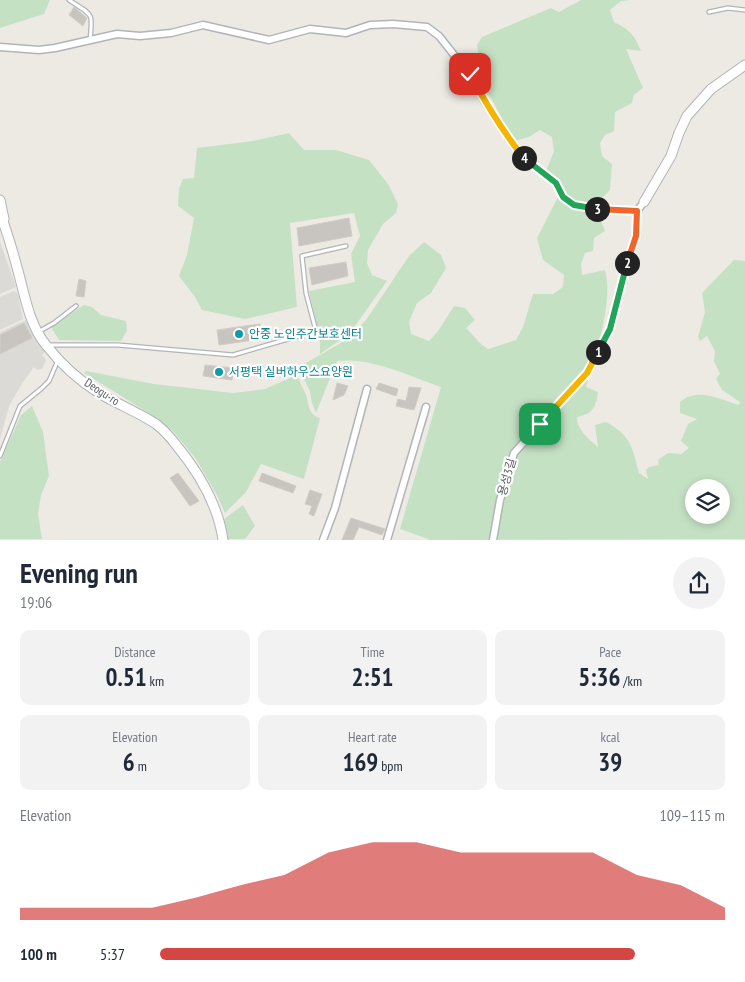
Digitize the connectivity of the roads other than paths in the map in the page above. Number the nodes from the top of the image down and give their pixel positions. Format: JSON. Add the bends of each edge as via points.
{"nodes":[{"id":1,"x":70,"y":0,"type":"edge"},
{"id":2,"x":745,"y":10,"type":"edge"},
{"id":3,"x":709,"y":12,"type":"dead end"},
{"id":4,"x":90,"y":40,"type":"junction"},
{"id":5,"x":0,"y":47,"type":"edge"},
{"id":6,"x":745,"y":65,"type":"edge"},
{"id":7,"x":0,"y":200,"type":"edge"},
{"id":8,"x":644,"y":202,"type":"joint"},
{"id":9,"x":637,"y":211,"type":"junction"},
{"id":10,"x":0,"y":213,"type":"edge"},
{"id":11,"x":3,"y":225,"type":"edge"},
{"id":12,"x":346,"y":246,"type":"dead end"},
{"id":13,"x":76,"y":306,"type":"dead end"},
{"id":14,"x":37,"y":332,"type":"junction"},
{"id":15,"x":46,"y":345,"type":"junction"},
{"id":16,"x":58,"y":360,"type":"junction"},
{"id":17,"x":367,"y":389,"type":"dead end"},
{"id":18,"x":426,"y":406,"type":"dead end"},
{"id":19,"x":0,"y":456,"type":"edge"},
{"id":20,"x":223,"y":540,"type":"edge"},
{"id":21,"x":323,"y":540,"type":"edge"},
{"id":22,"x":386,"y":540,"type":"edge"},
{"id":23,"x":493,"y":540,"type":"edge"}],
"edges":[{"from":1,"to":4,"type":"lane","via":[[90,15]]},
{"from":2,"to":3,"type":"lane","via":[[728,8]]},
{"from":4,"to":5,"type":"street","via":[[39,50]]},
{"from":4,"to":9,"type":"street","via":[[117,34],[172,34],[203,25],[268,40],[310,29],[346,34],[370,25],[427,27],[439,36],[470,74],[515,147],[556,183],[563,197],[574,205],[593,209]]},
{"from":6,"to":8,"type":"street","via":[[711,89],[687,116],[671,156]]},
{"from":7,"to":11,"type":"street","name":"Deogu-ro"},
{"from":8,"to":9,"type":"street"},
{"from":9,"to":23,"type":"street","name":"용성3길","via":[[636,236],[610,329],[587,373],[514,453],[500,500]]},
{"from":10,"to":11,"type":"street"},
{"from":11,"to":14,"type":"street","name":"Deogu-ro"},
{"from":12,"to":15,"type":"lane","via":[[302,256],[306,293],[316,331],[234,355],[118,345]]},
{"from":13,"to":14,"type":"lane"},
{"from":14,"to":15,"type":"street","name":"Deogu-ro"},
{"from":15,"to":16,"type":"street","name":"Deogu-ro"},
{"from":16,"to":19,"type":"lane","via":[[49,381],[20,406]]},
{"from":16,"to":20,"type":"street","name":"Deogu-ro","via":[[98,392],[157,425],[169,436],[195,468],[213,502]]},
{"from":17,"to":21,"type":"street"},
{"from":18,"to":22,"type":"street"}]}
